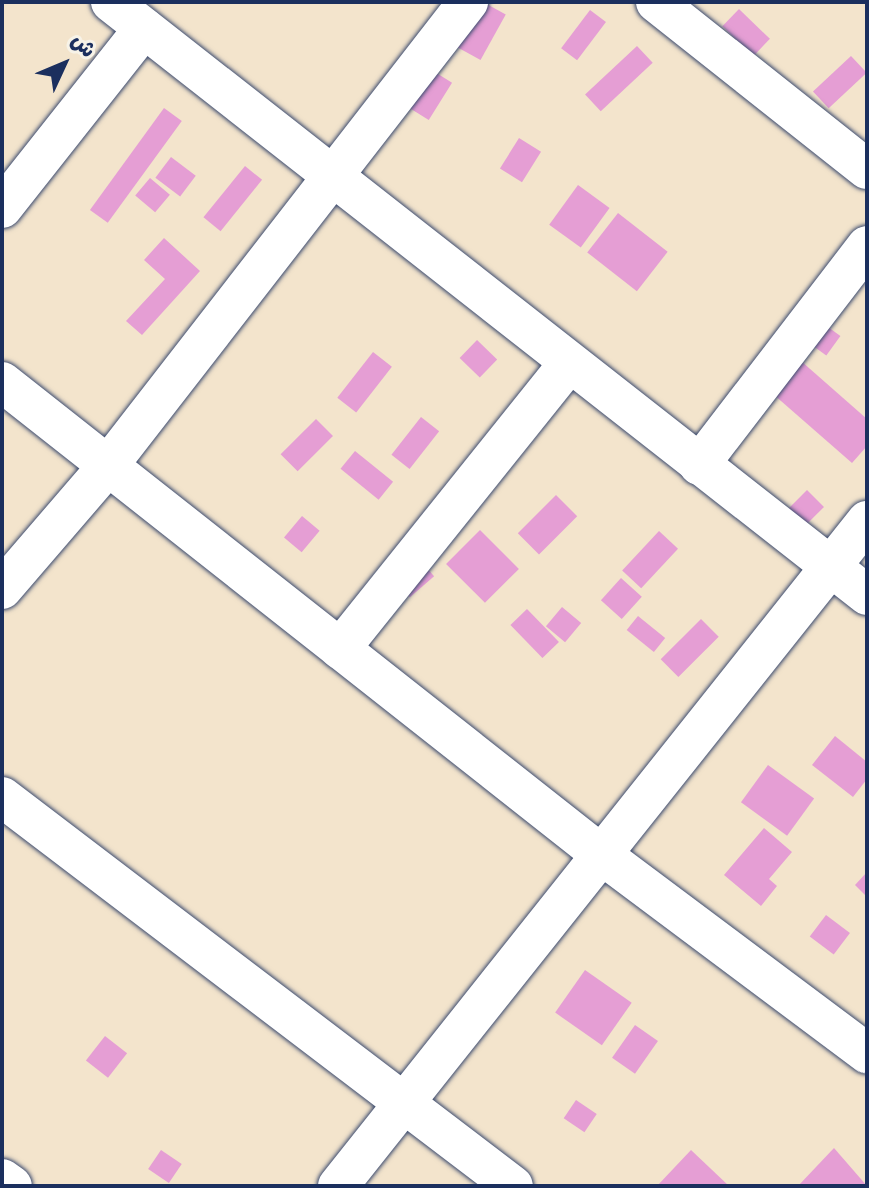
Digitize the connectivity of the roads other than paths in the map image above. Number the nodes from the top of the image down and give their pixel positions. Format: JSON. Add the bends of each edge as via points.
{"nodes":[{"id":1,"x":111,"y":2,"type":"edge"},
{"id":2,"x":468,"y":2,"type":"edge"},
{"id":3,"x":656,"y":2,"type":"edge"},
{"id":4,"x":144,"y":28,"type":"junction"},
{"id":5,"x":867,"y":169,"type":"edge"},
{"id":6,"x":330,"y":177,"type":"junction"},
{"id":7,"x":2,"y":208,"type":"edge"},
{"id":8,"x":867,"y":246,"type":"edge"},
{"id":9,"x":569,"y":363,"type":"junction"},
{"id":10,"x":2,"y":382,"type":"edge"},
{"id":11,"x":699,"y":465,"type":"junction"},
{"id":12,"x":107,"y":467,"type":"junction"},
{"id":13,"x":867,"y":521,"type":"edge"},
{"id":14,"x":830,"y":566,"type":"junction"},
{"id":15,"x":2,"y":589,"type":"edge"},
{"id":16,"x":867,"y":595,"type":"edge"},
{"id":17,"x":340,"y":649,"type":"junction"},
{"id":18,"x":2,"y":797,"type":"edge"},
{"id":19,"x":598,"y":852,"type":"junction"},
{"id":20,"x":867,"y":1053,"type":"edge"},
{"id":21,"x":404,"y":1102,"type":"junction"},
{"id":22,"x":2,"y":1179,"type":"edge"},
{"id":23,"x":12,"y":1186,"type":"edge"},
{"id":24,"x":338,"y":1186,"type":"edge"},
{"id":25,"x":513,"y":1186,"type":"edge"}],
"edges":[{"from":1,"to":4,"type":"street"},
{"from":2,"to":6,"type":"street"},
{"from":3,"to":5,"type":"street"},
{"from":4,"to":6,"type":"street"},
{"from":4,"to":7,"type":"street"},
{"from":6,"to":9,"type":"street"},
{"from":6,"to":12,"type":"street"},
{"from":8,"to":11,"type":"street"},
{"from":9,"to":11,"type":"street"},
{"from":9,"to":17,"type":"street"},
{"from":10,"to":12,"type":"street"},
{"from":11,"to":14,"type":"street"},
{"from":12,"to":15,"type":"street"},
{"from":12,"to":17,"type":"street"},
{"from":13,"to":14,"type":"street"},
{"from":14,"to":16,"type":"street"},
{"from":14,"to":19,"type":"street"},
{"from":17,"to":19,"type":"street"},
{"from":18,"to":21,"type":"street"},
{"from":19,"to":20,"type":"street"},
{"from":19,"to":21,"type":"street"},
{"from":21,"to":24,"type":"street"},
{"from":21,"to":25,"type":"street"},
{"from":22,"to":23,"type":"street"}]}
